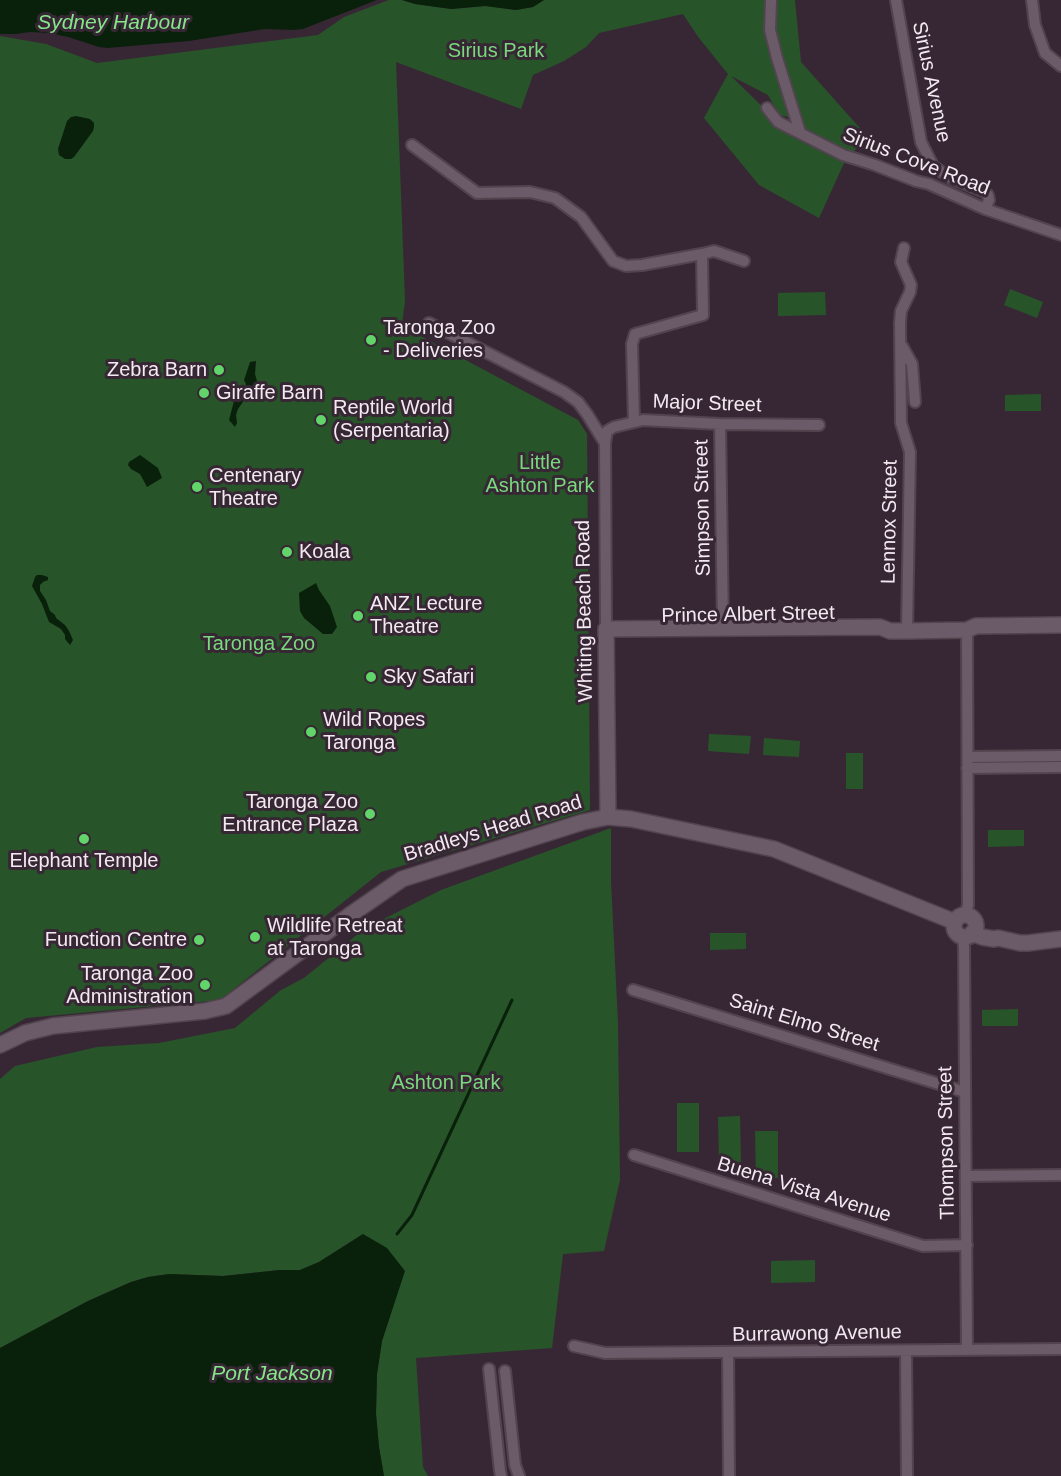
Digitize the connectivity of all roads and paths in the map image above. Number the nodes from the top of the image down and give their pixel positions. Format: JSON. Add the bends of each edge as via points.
{"nodes":[{"id":1,"x":771,"y":0,"type":"edge"},
{"id":2,"x":897,"y":0,"type":"edge"},
{"id":3,"x":1032,"y":0,"type":"edge"},
{"id":4,"x":1061,"y":66,"type":"edge"},
{"id":5,"x":767,"y":108,"type":"dead end"},
{"id":6,"x":800,"y":132,"type":"junction"},
{"id":7,"x":412,"y":145,"type":"dead end"},
{"id":8,"x":985,"y":209,"type":"junction"},
{"id":9,"x":1061,"y":235,"type":"edge"},
{"id":10,"x":904,"y":248,"type":"dead end"},
{"id":11,"x":702,"y":254,"type":"junction"},
{"id":12,"x":744,"y":261,"type":"dead end"},
{"id":13,"x":429,"y":323,"type":"dead end"},
{"id":14,"x":900,"y":343,"type":"junction"},
{"id":15,"x":915,"y":402,"type":"dead end"},
{"id":16,"x":634,"y":421,"type":"junction"},
{"id":17,"x":720,"y":424,"type":"junction"},
{"id":18,"x":819,"y":425,"type":"dead end"},
{"id":19,"x":605,"y":443,"type":"junction"},
{"id":20,"x":1061,"y":625,"type":"edge"},
{"id":21,"x":723,"y":628,"type":"junction"},
{"id":22,"x":967,"y":630,"type":"junction"},
{"id":23,"x":890,"y":631,"type":"junction"},
{"id":24,"x":907,"y":631,"type":"junction"},
{"id":25,"x":1061,"y":633,"type":"edge"},
{"id":26,"x":606,"y":634,"type":"junction"},
{"id":27,"x":1061,"y":756,"type":"edge"},
{"id":28,"x":967,"y":762,"type":"junction"},
{"id":29,"x":1061,"y":767,"type":"edge"},
{"id":30,"x":608,"y":817,"type":"junction"},
{"id":31,"x":966,"y":926,"type":"junction"},
{"id":32,"x":1061,"y":939,"type":"edge"},
{"id":33,"x":633,"y":990,"type":"dead end"},
{"id":34,"x":0,"y":1045,"type":"edge"},
{"id":35,"x":965,"y":1092,"type":"junction"},
{"id":36,"x":633,"y":1155,"type":"dead end"},
{"id":37,"x":1061,"y":1175,"type":"edge"},
{"id":38,"x":966,"y":1176,"type":"junction"},
{"id":39,"x":967,"y":1245,"type":"junction"},
{"id":40,"x":574,"y":1346,"type":"dead end"},
{"id":41,"x":1061,"y":1349,"type":"edge"},
{"id":42,"x":967,"y":1350,"type":"junction"},
{"id":43,"x":906,"y":1351,"type":"junction"},
{"id":44,"x":728,"y":1353,"type":"junction"},
{"id":45,"x":489,"y":1369,"type":"dead end"},
{"id":46,"x":505,"y":1371,"type":"dead end"},
{"id":47,"x":501,"y":1476,"type":"edge"},
{"id":48,"x":519,"y":1476,"type":"edge"},
{"id":49,"x":729,"y":1476,"type":"edge"},
{"id":50,"x":907,"y":1476,"type":"edge"}],
"edges":[{"from":1,"to":6,"type":"street","via":[[770,30]]},
{"from":2,"to":8,"type":"street","name":"Sirius Avenue","via":[[921,142],[933,166],[988,195]]},
{"from":3,"to":4,"type":"street","via":[[1035,25],[1045,53]]},
{"from":5,"to":6,"type":"street","name":"Sirius Cove Road","via":[[778,122]]},
{"from":6,"to":8,"type":"street","name":"Sirius Cove Road","via":[[843,154]]},
{"from":7,"to":11,"type":"street","via":[[477,194],[530,192],[555,198],[581,217],[613,261],[626,266]]},
{"from":8,"to":9,"type":"street","name":"Sirius Cove Road"},
{"from":10,"to":14,"type":"street","name":"Lennox Street","via":[[901,262],[910,292],[901,311]]},
{"from":11,"to":12,"type":"street","via":[[714,251]]},
{"from":11,"to":16,"type":"street","via":[[703,315],[635,334]]},
{"from":13,"to":19,"type":"street","via":[[564,392],[583,408]]},
{"from":14,"to":15,"type":"street","name":"Lennox Street","via":[[912,364]]},
{"from":14,"to":24,"type":"street","name":"Lennox Street","via":[[901,423],[910,452]]},
{"from":16,"to":17,"type":"street","name":"Major Street"},
{"from":16,"to":19,"type":"street","name":"Major Street","via":[[607,432]]},
{"from":17,"to":18,"type":"street","name":"Major Street"},
{"from":17,"to":21,"type":"street","name":"Simpson Street"},
{"from":19,"to":26,"type":"street","name":"Whiting Beach Road"},
{"from":20,"to":22,"type":"main road","name":"Prince Albert Street","via":[[976,626]]},
{"from":21,"to":23,"type":"main road","name":"Prince Albert Street","via":[[880,627]]},
{"from":21,"to":26,"type":"main road","name":"Prince Albert Street"},
{"from":22,"to":24,"type":"main road","name":"Prince Albert Street"},
{"from":22,"to":25,"type":"main road","name":"Prince Albert Street","via":[[976,634]]},
{"from":22,"to":28,"type":"street","name":"Thompson Street"},
{"from":23,"to":24,"type":"main road","name":"Prince Albert Street"},
{"from":23,"to":26,"type":"main road","name":"Prince Albert Street","via":[[880,635]]},
{"from":26,"to":30,"type":"main road","name":"Whiting Beach Road"},
{"from":27,"to":28,"type":"street"},
{"from":28,"to":29,"type":"street"},
{"from":28,"to":31,"type":"street","name":"Thompson Street"},
{"from":30,"to":31,"type":"main road","name":"Bradleys Head Road","via":[[774,849]]},
{"from":30,"to":34,"type":"main road","name":"Bradleys Head Road","via":[[402,879],[216,1010],[53,1026]]},
{"from":31,"to":32,"type":"main road","name":"Bradleys Head Road","via":[[1013,942]]},
{"from":31,"to":35,"type":"street","name":"Thompson Street"},
{"from":33,"to":35,"type":"street","name":"Saint Elmo Street"},
{"from":35,"to":38,"type":"street","name":"Thompson Street"},
{"from":36,"to":39,"type":"street","name":"Buena Vista Avenue","via":[[923,1246]]},
{"from":37,"to":38,"type":"street"},
{"from":38,"to":39,"type":"street","name":"Thompson Street"},
{"from":39,"to":42,"type":"street","name":"Thompson Street"},
{"from":40,"to":44,"type":"street","name":"Burrawong Avenue","via":[[605,1353]]},
{"from":41,"to":42,"type":"street","name":"Burrawong Avenue"},
{"from":42,"to":43,"type":"street","name":"Burrawong Avenue"},
{"from":43,"to":44,"type":"street","name":"Burrawong Avenue"},
{"from":43,"to":50,"type":"street"},
{"from":44,"to":49,"type":"street"},
{"from":45,"to":47,"type":"street"},
{"from":46,"to":48,"type":"street"}]}
